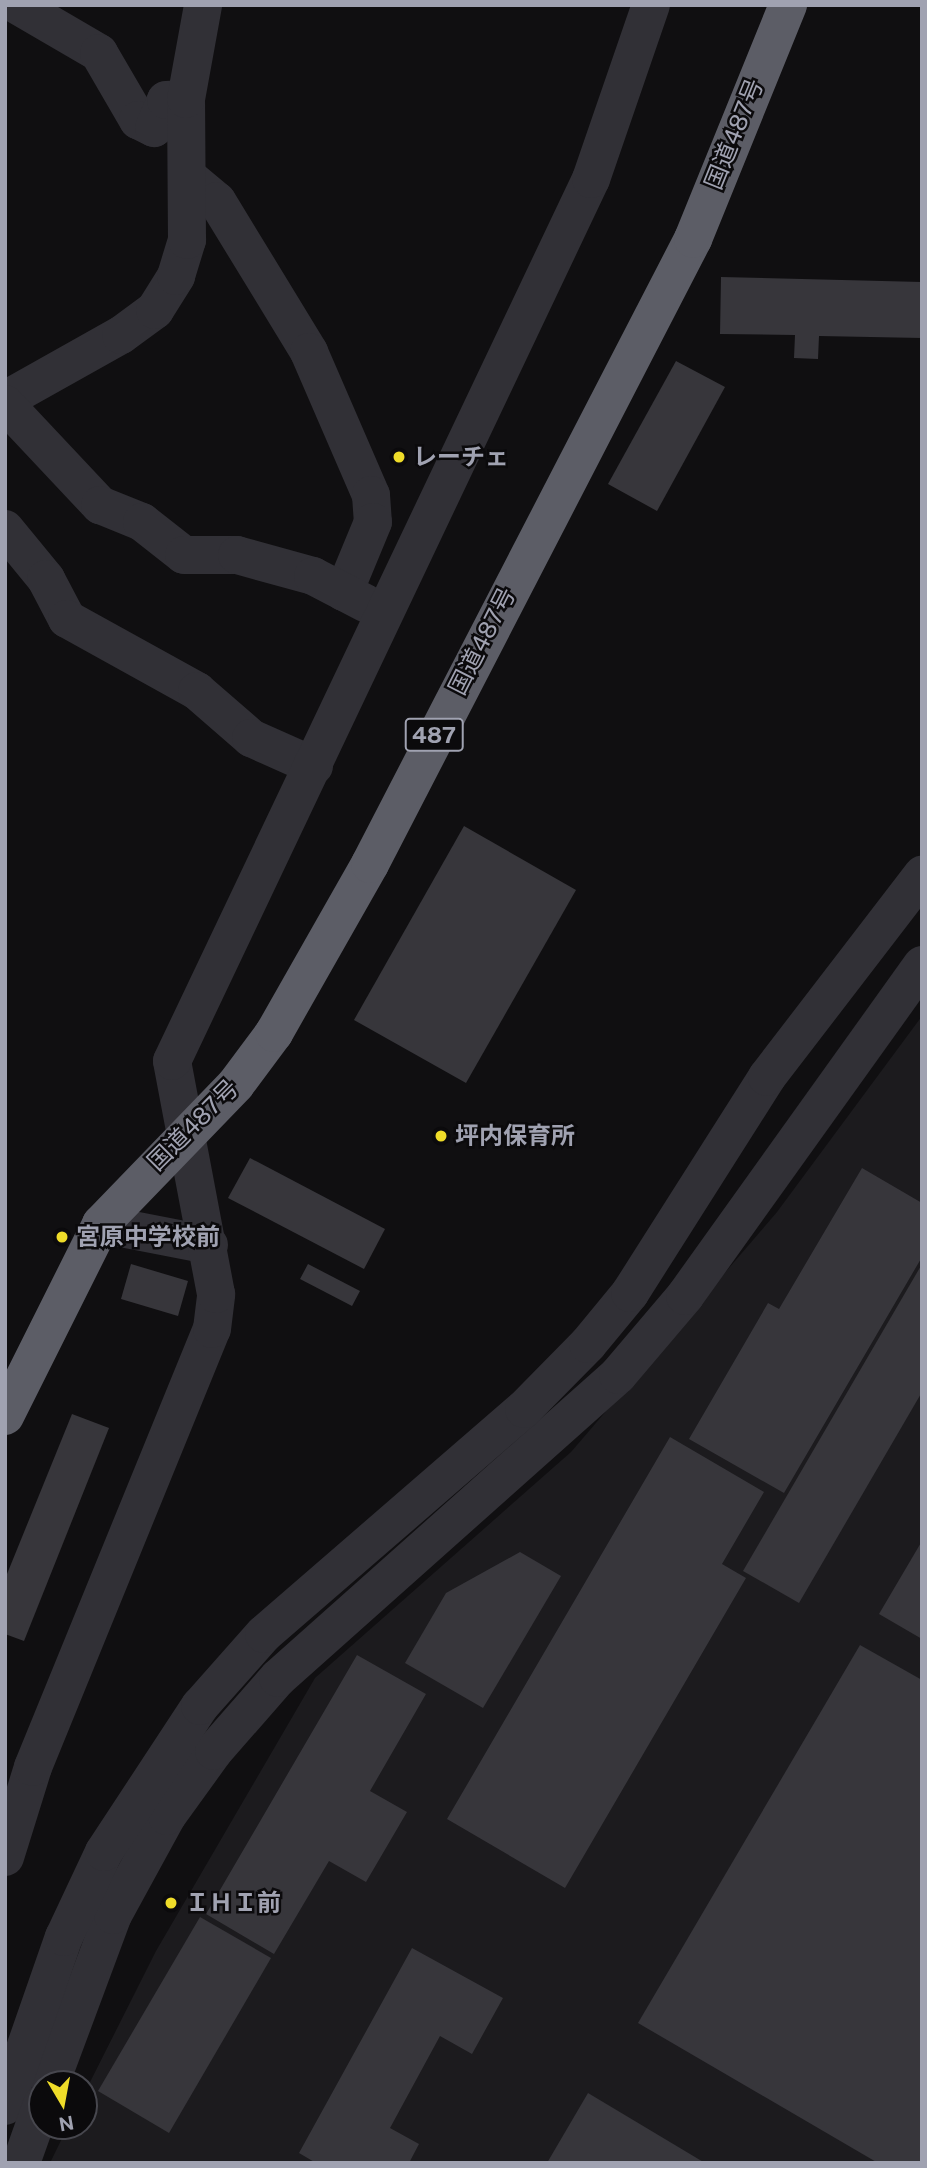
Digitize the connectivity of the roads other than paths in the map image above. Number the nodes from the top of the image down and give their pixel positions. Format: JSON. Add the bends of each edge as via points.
{"nodes":[{"id":1,"x":17,"y":5,"type":"edge"},
{"id":2,"x":203,"y":5,"type":"edge"},
{"id":3,"x":651,"y":5,"type":"edge"},
{"id":4,"x":788,"y":5,"type":"edge"},
{"id":5,"x":186,"y":99,"type":"junction"},
{"id":6,"x":187,"y":176,"type":"junction"},
{"id":7,"x":5,"y":402,"type":"edge"},
{"id":8,"x":5,"y":529,"type":"edge"},
{"id":9,"x":344,"y":592,"type":"junction"},
{"id":10,"x":387,"y":614,"type":"junction"},
{"id":11,"x":314,"y":766,"type":"junction"},
{"id":12,"x":922,"y":875,"type":"edge"},
{"id":13,"x":922,"y":965,"type":"edge"},
{"id":14,"x":182,"y":1136,"type":"junction"},
{"id":15,"x":101,"y":1224,"type":"junction"},
{"id":16,"x":209,"y":1245,"type":"junction"},
{"id":17,"x":5,"y":1416,"type":"edge"},
{"id":18,"x":5,"y":1857,"type":"edge"},
{"id":19,"x":55,"y":2070,"type":"edge"},
{"id":20,"x":5,"y":2106,"type":"edge"},
{"id":21,"x":29,"y":2140,"type":"edge"},
{"id":22,"x":21,"y":2163,"type":"edge"}],
"edges":[{"from":1,"to":5,"type":"street","via":[[99,53],[138,120],[154,128],[166,100]]},
{"from":2,"to":5,"type":"street"},
{"from":3,"to":10,"type":"street","via":[[591,179]]},
{"from":4,"to":14,"type":"highway","name":"国道487号","number":"487","via":[[693,239],[370,864],[274,1033],[236,1084]]},
{"from":5,"to":6,"type":"street"},
{"from":6,"to":7,"type":"street","via":[[187,240],[176,276],[155,310]]},
{"from":6,"to":9,"type":"street","via":[[217,201],[309,352],[371,495],[373,522]]},
{"from":7,"to":9,"type":"street","via":[[100,505],[142,522],[184,555],[237,555]]},
{"from":8,"to":11,"type":"street","via":[[46,579],[67,619],[197,691],[251,738]]},
{"from":9,"to":10,"type":"street"},
{"from":10,"to":11,"type":"street"},
{"from":11,"to":14,"type":"street","via":[[172,1061]]},
{"from":12,"to":20,"type":"street","via":[[767,1077],[630,1293],[588,1344],[524,1409],[264,1634],[200,1706],[104,1852],[64,1937]]},
{"from":13,"to":19,"type":"street","via":[[685,1296],[618,1375],[278,1678],[215,1751],[167,1816],[113,1915]]},
{"from":14,"to":15,"type":"highway","name":"国道487号","number":"487"},
{"from":14,"to":16,"type":"street","via":[[198,1178]]},
{"from":15,"to":16,"type":"street"},
{"from":15,"to":17,"type":"highway","name":"国道487号","number":"487"},
{"from":16,"to":18,"type":"street","via":[[216,1294],[212,1329],[33,1767]]},
{"from":21,"to":22,"type":"street"}]}
